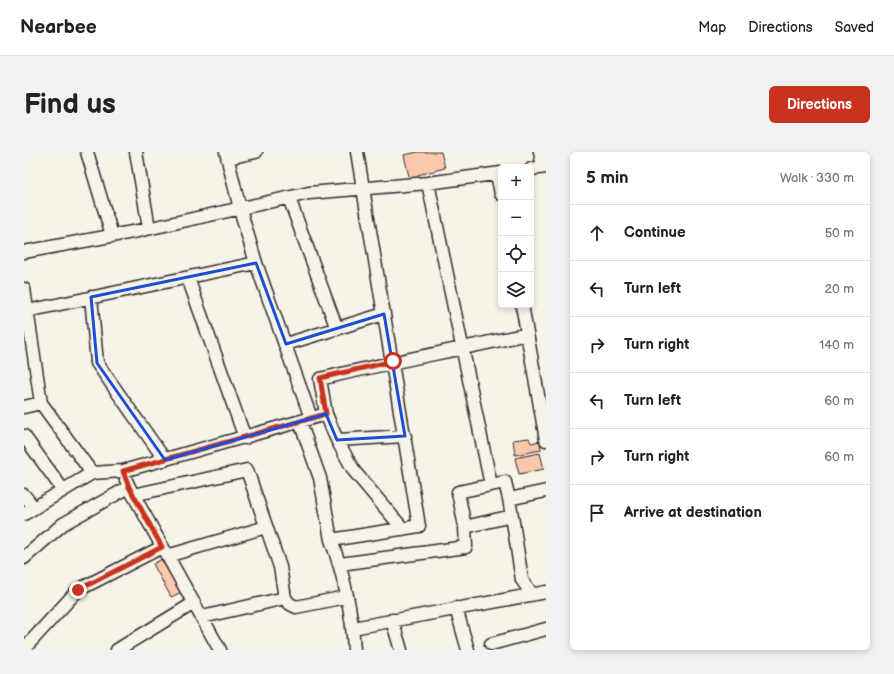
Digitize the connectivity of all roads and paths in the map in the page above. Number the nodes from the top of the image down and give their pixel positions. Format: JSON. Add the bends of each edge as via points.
{"nodes":[{"id":1,"x":87,"y":152,"type":"edge"},
{"id":2,"x":136,"y":152,"type":"edge"},
{"id":3,"x":256,"y":152,"type":"edge"},
{"id":4,"x":357,"y":152,"type":"edge"},
{"id":5,"x":540,"y":152,"type":"edge"},
{"id":6,"x":227,"y":155,"type":"edge"},
{"id":7,"x":540,"y":167,"type":"edge"},
{"id":8,"x":498,"y":174,"type":"edge"},
{"id":9,"x":428,"y":183,"type":"junction"},
{"id":10,"x":363,"y":189,"type":"junction"},
{"id":11,"x":289,"y":198,"type":"junction"},
{"id":12,"x":240,"y":209,"type":"junction"},
{"id":13,"x":149,"y":228,"type":"junction"},
{"id":14,"x":112,"y":235,"type":"junction"},
{"id":15,"x":24,"y":252,"type":"edge"},
{"id":16,"x":256,"y":263,"type":"junction"},
{"id":17,"x":188,"y":278,"type":"junction"},
{"id":18,"x":24,"y":289,"type":"edge"},
{"id":19,"x":91,"y":297,"type":"junction"},
{"id":20,"x":523,"y":308,"type":"edge"},
{"id":21,"x":27,"y":311,"type":"junction"},
{"id":22,"x":384,"y":314,"type":"junction"},
{"id":23,"x":337,"y":329,"type":"junction"},
{"id":24,"x":527,"y":334,"type":"junction"},
{"id":25,"x":286,"y":344,"type":"junction"},
{"id":26,"x":462,"y":349,"type":"junction"},
{"id":27,"x":393,"y":361,"type":"junction"},
{"id":28,"x":41,"y":403,"type":"junction"},
{"id":29,"x":24,"y":407,"type":"edge"},
{"id":30,"x":326,"y":414,"type":"junction"},
{"id":31,"x":305,"y":420,"type":"junction"},
{"id":32,"x":544,"y":422,"type":"edge"},
{"id":33,"x":24,"y":436,"type":"edge"},
{"id":34,"x":404,"y":436,"type":"junction"},
{"id":35,"x":245,"y":438,"type":"junction"},
{"id":36,"x":337,"y":440,"type":"junction"},
{"id":37,"x":546,"y":440,"type":"edge"},
{"id":38,"x":165,"y":460,"type":"junction"},
{"id":39,"x":123,"y":471,"type":"junction"},
{"id":40,"x":92,"y":473,"type":"junction"},
{"id":41,"x":491,"y":485,"type":"junction"},
{"id":42,"x":63,"y":490,"type":"junction"},
{"id":43,"x":131,"y":491,"type":"junction"},
{"id":44,"x":546,"y":491,"type":"edge"},
{"id":45,"x":24,"y":495,"type":"edge"},
{"id":46,"x":509,"y":499,"type":"junction"},
{"id":47,"x":29,"y":511,"type":"edge"},
{"id":48,"x":512,"y":516,"type":"junction"},
{"id":49,"x":266,"y":527,"type":"junction"},
{"id":50,"x":465,"y":527,"type":"junction"},
{"id":51,"x":403,"y":529,"type":"junction"},
{"id":52,"x":331,"y":540,"type":"junction"},
{"id":53,"x":164,"y":551,"type":"junction"},
{"id":54,"x":24,"y":558,"type":"edge"},
{"id":55,"x":340,"y":564,"type":"junction"},
{"id":56,"x":546,"y":592,"type":"edge"},
{"id":57,"x":532,"y":594,"type":"junction"},
{"id":58,"x":346,"y":596,"type":"junction"},
{"id":59,"x":285,"y":598,"type":"junction"},
{"id":60,"x":194,"y":603,"type":"junction"},
{"id":61,"x":456,"y":608,"type":"junction"},
{"id":62,"x":202,"y":617,"type":"junction"},
{"id":63,"x":392,"y":620,"type":"junction"},
{"id":64,"x":353,"y":628,"type":"junction"},
{"id":65,"x":546,"y":629,"type":"edge"},
{"id":66,"x":491,"y":644,"type":"dead end"},
{"id":67,"x":24,"y":648,"type":"edge"},
{"id":68,"x":116,"y":650,"type":"edge"},
{"id":69,"x":220,"y":650,"type":"edge"},
{"id":70,"x":354,"y":650,"type":"edge"},
{"id":71,"x":401,"y":650,"type":"edge"},
{"id":72,"x":468,"y":650,"type":"edge"}],
"edges":[{"from":1,"to":14,"type":"street"},
{"from":2,"to":13,"type":"street"},
{"from":3,"to":6,"type":"street"},
{"from":4,"to":10,"type":"street"},
{"from":5,"to":7,"type":"street"},
{"from":6,"to":12,"type":"street"},
{"from":8,"to":9,"type":"street"},
{"from":9,"to":10,"type":"street"},
{"from":9,"to":26,"type":"street"},
{"from":10,"to":11,"type":"street","via":[[309,193]]},
{"from":10,"to":22,"type":"street"},
{"from":11,"to":12,"type":"street"},
{"from":11,"to":23,"type":"street"},
{"from":12,"to":13,"type":"street"},
{"from":12,"to":16,"type":"street"},
{"from":13,"to":14,"type":"street"},
{"from":14,"to":15,"type":"street"},
{"from":16,"to":17,"type":"street"},
{"from":16,"to":25,"type":"street"},
{"from":17,"to":19,"type":"street"},
{"from":17,"to":35,"type":"street"},
{"from":18,"to":21,"type":"street"},
{"from":19,"to":21,"type":"street"},
{"from":19,"to":38,"type":"street","via":[[97,364]]},
{"from":20,"to":24,"type":"street"},
{"from":21,"to":28,"type":"street"},
{"from":22,"to":23,"type":"street"},
{"from":22,"to":27,"type":"street"},
{"from":23,"to":25,"type":"street"},
{"from":24,"to":26,"type":"street"},
{"from":24,"to":32,"type":"street"},
{"from":25,"to":31,"type":"street"},
{"from":26,"to":27,"type":"street"},
{"from":26,"to":41,"type":"street"},
{"from":27,"to":30,"type":"street","via":[[320,378]]},
{"from":27,"to":34,"type":"street"},
{"from":28,"to":29,"type":"street"},
{"from":28,"to":40,"type":"street"},
{"from":30,"to":31,"type":"street"},
{"from":30,"to":36,"type":"street"},
{"from":31,"to":35,"type":"street"},
{"from":31,"to":52,"type":"street","via":[[320,478]]},
{"from":32,"to":37,"type":"street"},
{"from":33,"to":42,"type":"street"},
{"from":34,"to":36,"type":"street"},
{"from":34,"to":51,"type":"street","via":[[419,526]]},
{"from":35,"to":38,"type":"street"},
{"from":36,"to":51,"type":"street","via":[[358,476]]},
{"from":38,"to":39,"type":"street"},
{"from":39,"to":40,"type":"street"},
{"from":39,"to":43,"type":"street"},
{"from":40,"to":42,"type":"street"},
{"from":41,"to":46,"type":"street","via":[[505,482]]},
{"from":41,"to":50,"type":"street","via":[[458,492]]},
{"from":42,"to":47,"type":"street"},
{"from":43,"to":49,"type":"street","via":[[247,470]]},
{"from":43,"to":53,"type":"street"},
{"from":43,"to":54,"type":"street","via":[[64,524]]},
{"from":44,"to":46,"type":"street"},
{"from":45,"to":47,"type":"street"},
{"from":46,"to":48,"type":"street"},
{"from":48,"to":50,"type":"street"},
{"from":48,"to":57,"type":"street","via":[[522,580]]},
{"from":49,"to":53,"type":"street"},
{"from":49,"to":59,"type":"street","via":[[280,567]]},
{"from":50,"to":55,"type":"street","via":[[466,547]]},
{"from":51,"to":52,"type":"street"},
{"from":52,"to":55,"type":"street"},
{"from":53,"to":60,"type":"street"},
{"from":53,"to":67,"type":"street","via":[[78,590]]},
{"from":55,"to":58,"type":"street"},
{"from":56,"to":57,"type":"street"},
{"from":57,"to":61,"type":"street"},
{"from":58,"to":59,"type":"street","via":[[296,607]]},
{"from":58,"to":64,"type":"street"},
{"from":59,"to":62,"type":"street"},
{"from":60,"to":62,"type":"street"},
{"from":60,"to":68,"type":"street"},
{"from":61,"to":63,"type":"street"},
{"from":61,"to":72,"type":"street"},
{"from":62,"to":69,"type":"street"},
{"from":63,"to":64,"type":"street"},
{"from":63,"to":71,"type":"street"},
{"from":64,"to":70,"type":"street"},
{"from":65,"to":66,"type":"street"}]}
